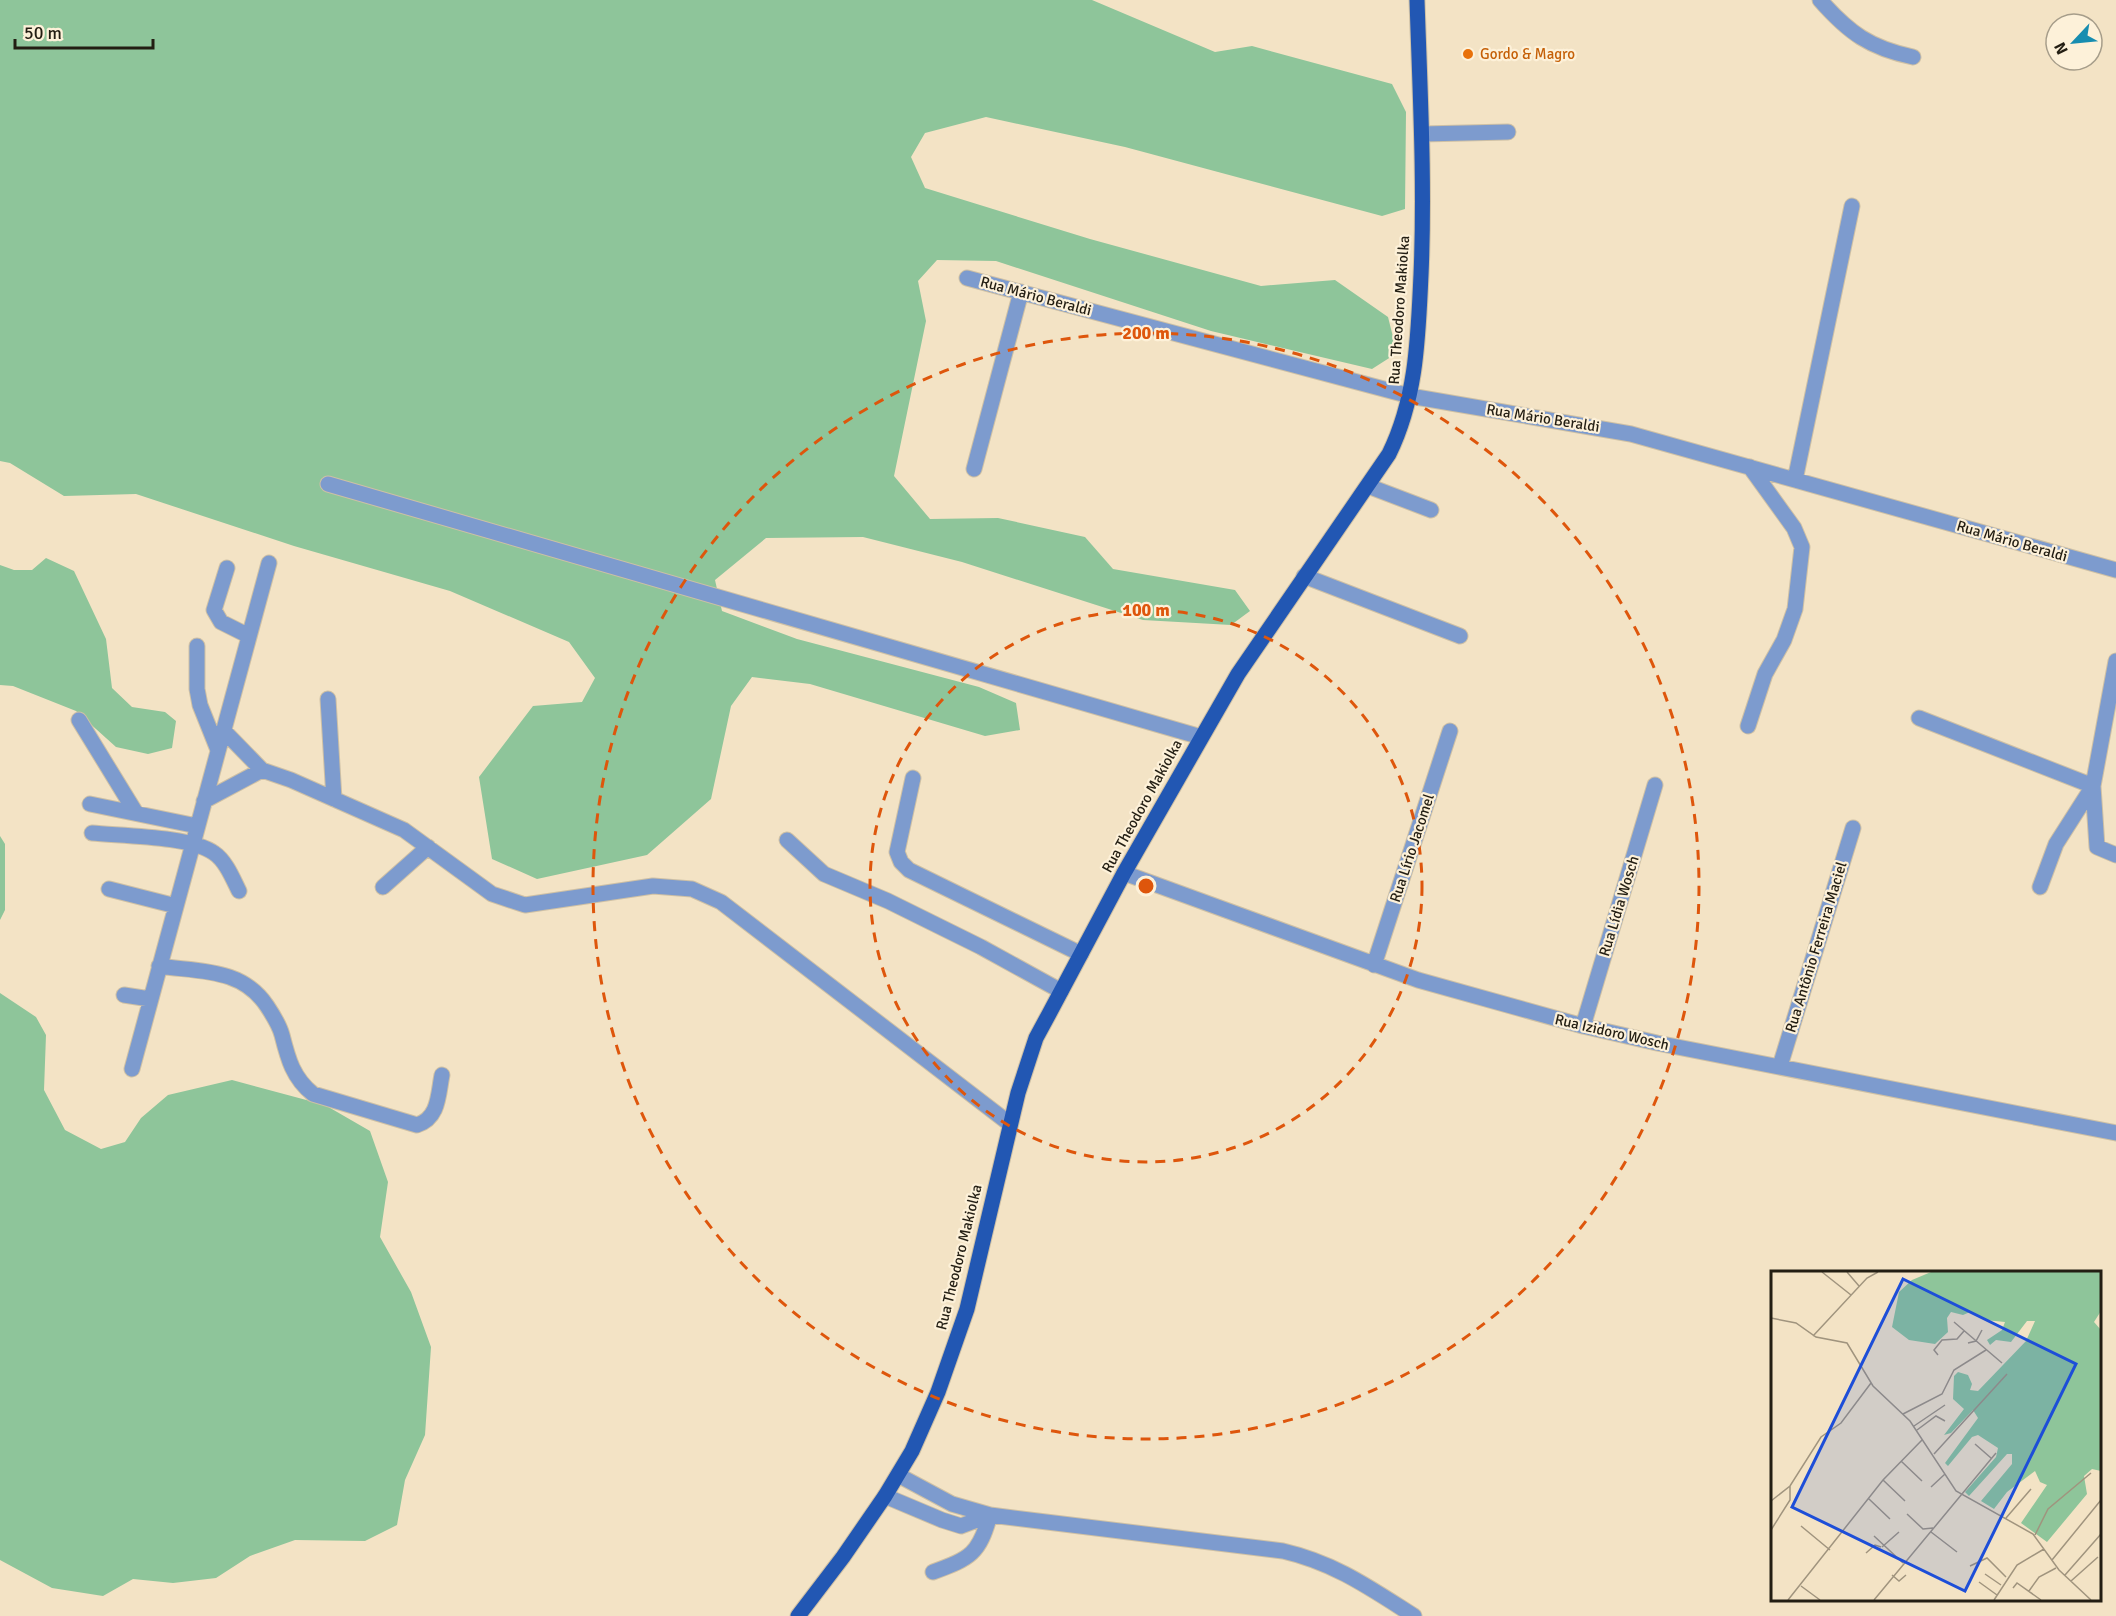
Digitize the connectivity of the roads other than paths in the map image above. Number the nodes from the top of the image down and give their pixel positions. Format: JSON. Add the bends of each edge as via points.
{"nodes":[{"id":1,"x":1417,"y":0,"type":"edge"},
{"id":2,"x":1820,"y":0,"type":"edge"},
{"id":3,"x":1913,"y":57,"type":"dead end"},
{"id":4,"x":1508,"y":132,"type":"dead end"},
{"id":5,"x":1422,"y":134,"type":"junction"},
{"id":6,"x":1852,"y":206,"type":"dead end"},
{"id":7,"x":967,"y":278,"type":"dead end"},
{"id":8,"x":1021,"y":292,"type":"junction"},
{"id":9,"x":1410,"y":396,"type":"junction"},
{"id":10,"x":1750,"y":467,"type":"junction"},
{"id":11,"x":974,"y":469,"type":"dead end"},
{"id":12,"x":1795,"y":480,"type":"junction"},
{"id":13,"x":328,"y":484,"type":"dead end"},
{"id":14,"x":1368,"y":486,"type":"junction"},
{"id":15,"x":1431,"y":510,"type":"dead end"},
{"id":16,"x":268,"y":563,"type":"dead end"},
{"id":17,"x":227,"y":568,"type":"dead end"},
{"id":18,"x":2116,"y":570,"type":"edge"},
{"id":19,"x":1304,"y":576,"type":"junction"},
{"id":20,"x":249,"y":636,"type":"junction"},
{"id":21,"x":1460,"y":636,"type":"dead end"},
{"id":22,"x":197,"y":646,"type":"dead end"},
{"id":23,"x":2116,"y":661,"type":"edge"},
{"id":24,"x":328,"y":699,"type":"dead end"},
{"id":25,"x":1919,"y":718,"type":"dead end"},
{"id":26,"x":79,"y":720,"type":"dead end"},
{"id":27,"x":1748,"y":726,"type":"dead end"},
{"id":28,"x":223,"y":730,"type":"junction"},
{"id":29,"x":1450,"y":731,"type":"dead end"},
{"id":30,"x":1201,"y":737,"type":"junction"},
{"id":31,"x":218,"y":750,"type":"junction"},
{"id":32,"x":262,"y":770,"type":"junction"},
{"id":33,"x":913,"y":778,"type":"dead end"},
{"id":34,"x":1655,"y":785,"type":"dead end"},
{"id":35,"x":2093,"y":786,"type":"junction"},
{"id":36,"x":334,"y":799,"type":"junction"},
{"id":37,"x":204,"y":801,"type":"junction"},
{"id":38,"x":90,"y":804,"type":"dead end"},
{"id":39,"x":136,"y":813,"type":"junction"},
{"id":40,"x":197,"y":826,"type":"junction"},
{"id":41,"x":1853,"y":828,"type":"dead end"},
{"id":42,"x":92,"y":833,"type":"dead end"},
{"id":43,"x":787,"y":840,"type":"dead end"},
{"id":44,"x":193,"y":842,"type":"junction"},
{"id":45,"x":428,"y":847,"type":"junction"},
{"id":46,"x":2116,"y":855,"type":"edge"},
{"id":47,"x":1124,"y":873,"type":"junction"},
{"id":48,"x":2040,"y":886,"type":"dead end"},
{"id":49,"x":383,"y":887,"type":"dead end"},
{"id":50,"x":109,"y":890,"type":"dead end"},
{"id":51,"x":239,"y":891,"type":"dead end"},
{"id":52,"x":176,"y":906,"type":"junction"},
{"id":53,"x":1081,"y":954,"type":"junction"},
{"id":54,"x":1374,"y":965,"type":"junction"},
{"id":55,"x":159,"y":966,"type":"junction"},
{"id":56,"x":1061,"y":991,"type":"junction"},
{"id":57,"x":124,"y":995,"type":"dead end"},
{"id":58,"x":150,"y":999,"type":"junction"},
{"id":59,"x":1583,"y":1026,"type":"junction"},
{"id":60,"x":1780,"y":1066,"type":"junction"},
{"id":61,"x":132,"y":1069,"type":"dead end"},
{"id":62,"x":442,"y":1075,"type":"dead end"},
{"id":63,"x":1010,"y":1124,"type":"junction"},
{"id":64,"x":2116,"y":1133,"type":"edge"},
{"id":65,"x":898,"y":1475,"type":"junction"},
{"id":66,"x":885,"y":1496,"type":"junction"},
{"id":67,"x":990,"y":1515,"type":"junction"},
{"id":68,"x":933,"y":1572,"type":"dead end"},
{"id":69,"x":798,"y":1616,"type":"edge"},
{"id":70,"x":1414,"y":1616,"type":"edge"}],
"edges":[{"from":1,"to":5,"type":"main road","name":"Rua Theodoro Makiolka"},
{"from":2,"to":3,"type":"street","via":[[1844,25],[1877,48]]},
{"from":4,"to":5,"type":"street"},
{"from":5,"to":9,"type":"main road","name":"Rua Theodoro Makiolka","via":[[1423,231],[1418,338]]},
{"from":6,"to":12,"type":"street"},
{"from":7,"to":8,"type":"street","name":"Rua Mário Beraldi"},
{"from":8,"to":9,"type":"street","name":"Rua Mário Beraldi"},
{"from":8,"to":11,"type":"street"},
{"from":9,"to":10,"type":"street","name":"Rua Mário Beraldi","via":[[1613,430]]},
{"from":9,"to":14,"type":"main road","name":"Rua Theodoro Makiolka","via":[[1398,436]]},
{"from":10,"to":12,"type":"street","name":"Rua Mário Beraldi"},
{"from":10,"to":27,"type":"street","via":[[1794,528],[1802,547],[1796,609],[1765,674]]},
{"from":12,"to":18,"type":"street","name":"Rua Mário Beraldi"},
{"from":13,"to":30,"type":"street"},
{"from":14,"to":15,"type":"street"},
{"from":14,"to":19,"type":"main road","name":"Rua Theodoro Makiolka"},
{"from":16,"to":20,"type":"street"},
{"from":17,"to":20,"type":"street","via":[[214,610],[221,622]]},
{"from":19,"to":21,"type":"street"},
{"from":19,"to":30,"type":"main road","name":"Rua Theodoro Makiolka"},
{"from":20,"to":28,"type":"street"},
{"from":22,"to":31,"type":"street","via":[[200,705]]},
{"from":23,"to":35,"type":"street"},
{"from":24,"to":36,"type":"street"},
{"from":25,"to":35,"type":"street"},
{"from":26,"to":39,"type":"street"},
{"from":28,"to":31,"type":"street"},
{"from":28,"to":32,"type":"street"},
{"from":29,"to":54,"type":"street","name":"Rua Lírio Jacomel"},
{"from":30,"to":47,"type":"main road","name":"Rua Theodoro Makiolka"},
{"from":31,"to":37,"type":"street"},
{"from":32,"to":36,"type":"street"},
{"from":32,"to":37,"type":"street"},
{"from":33,"to":53,"type":"street","via":[[897,852],[900,862],[909,870]]},
{"from":34,"to":59,"type":"street","name":"Rua Lídia Wosch"},
{"from":35,"to":46,"type":"street","via":[[2097,847]]},
{"from":35,"to":48,"type":"street","via":[[2056,844]]},
{"from":36,"to":45,"type":"street","via":[[404,830]]},
{"from":37,"to":40,"type":"street"},
{"from":38,"to":39,"type":"street"},
{"from":39,"to":40,"type":"street"},
{"from":40,"to":44,"type":"street"},
{"from":41,"to":60,"type":"street","name":"Rua Antônio Ferreira Maciel"},
{"from":42,"to":44,"type":"street"},
{"from":43,"to":56,"type":"street","via":[[824,874],[888,901]]},
{"from":44,"to":51,"type":"street","via":[[220,858]]},
{"from":44,"to":52,"type":"street"},
{"from":45,"to":49,"type":"street"},
{"from":45,"to":63,"type":"street","via":[[492,894],[525,905],[653,886],[692,889],[721,902]]},
{"from":47,"to":53,"type":"main road","name":"Rua Theodoro Makiolka"},
{"from":47,"to":54,"type":"street","name":"Rua Izidoro Wosch"},
{"from":50,"to":52,"type":"street"},
{"from":52,"to":55,"type":"street"},
{"from":53,"to":56,"type":"main road","name":"Rua Theodoro Makiolka"},
{"from":54,"to":59,"type":"street","name":"Rua Izidoro Wosch"},
{"from":55,"to":58,"type":"street"},
{"from":55,"to":62,"type":"street","via":[[226,975],[252,987],[276,1020],[294,1072],[313,1094],[417,1125],[435,1111]]},
{"from":56,"to":63,"type":"main road","name":"Rua Theodoro Makiolka","via":[[1036,1038]]},
{"from":57,"to":58,"type":"street"},
{"from":58,"to":61,"type":"street"},
{"from":59,"to":60,"type":"street","name":"Rua Izidoro Wosch"},
{"from":60,"to":64,"type":"street","name":"Rua Izidoro Wosch"},
{"from":63,"to":65,"type":"main road","name":"Rua Theodoro Makiolka","via":[[955,1348],[925,1423]]},
{"from":65,"to":66,"type":"main road","name":"Rua Theodoro Makiolka"},
{"from":65,"to":67,"type":"street","via":[[952,1503]]},
{"from":66,"to":67,"type":"street","via":[[961,1526]]},
{"from":66,"to":69,"type":"main road","name":"Rua Theodoro Makiolka"},
{"from":67,"to":68,"type":"street","via":[[978,1548],[956,1564]]},
{"from":67,"to":70,"type":"street","via":[[1283,1551],[1334,1567]]}]}
